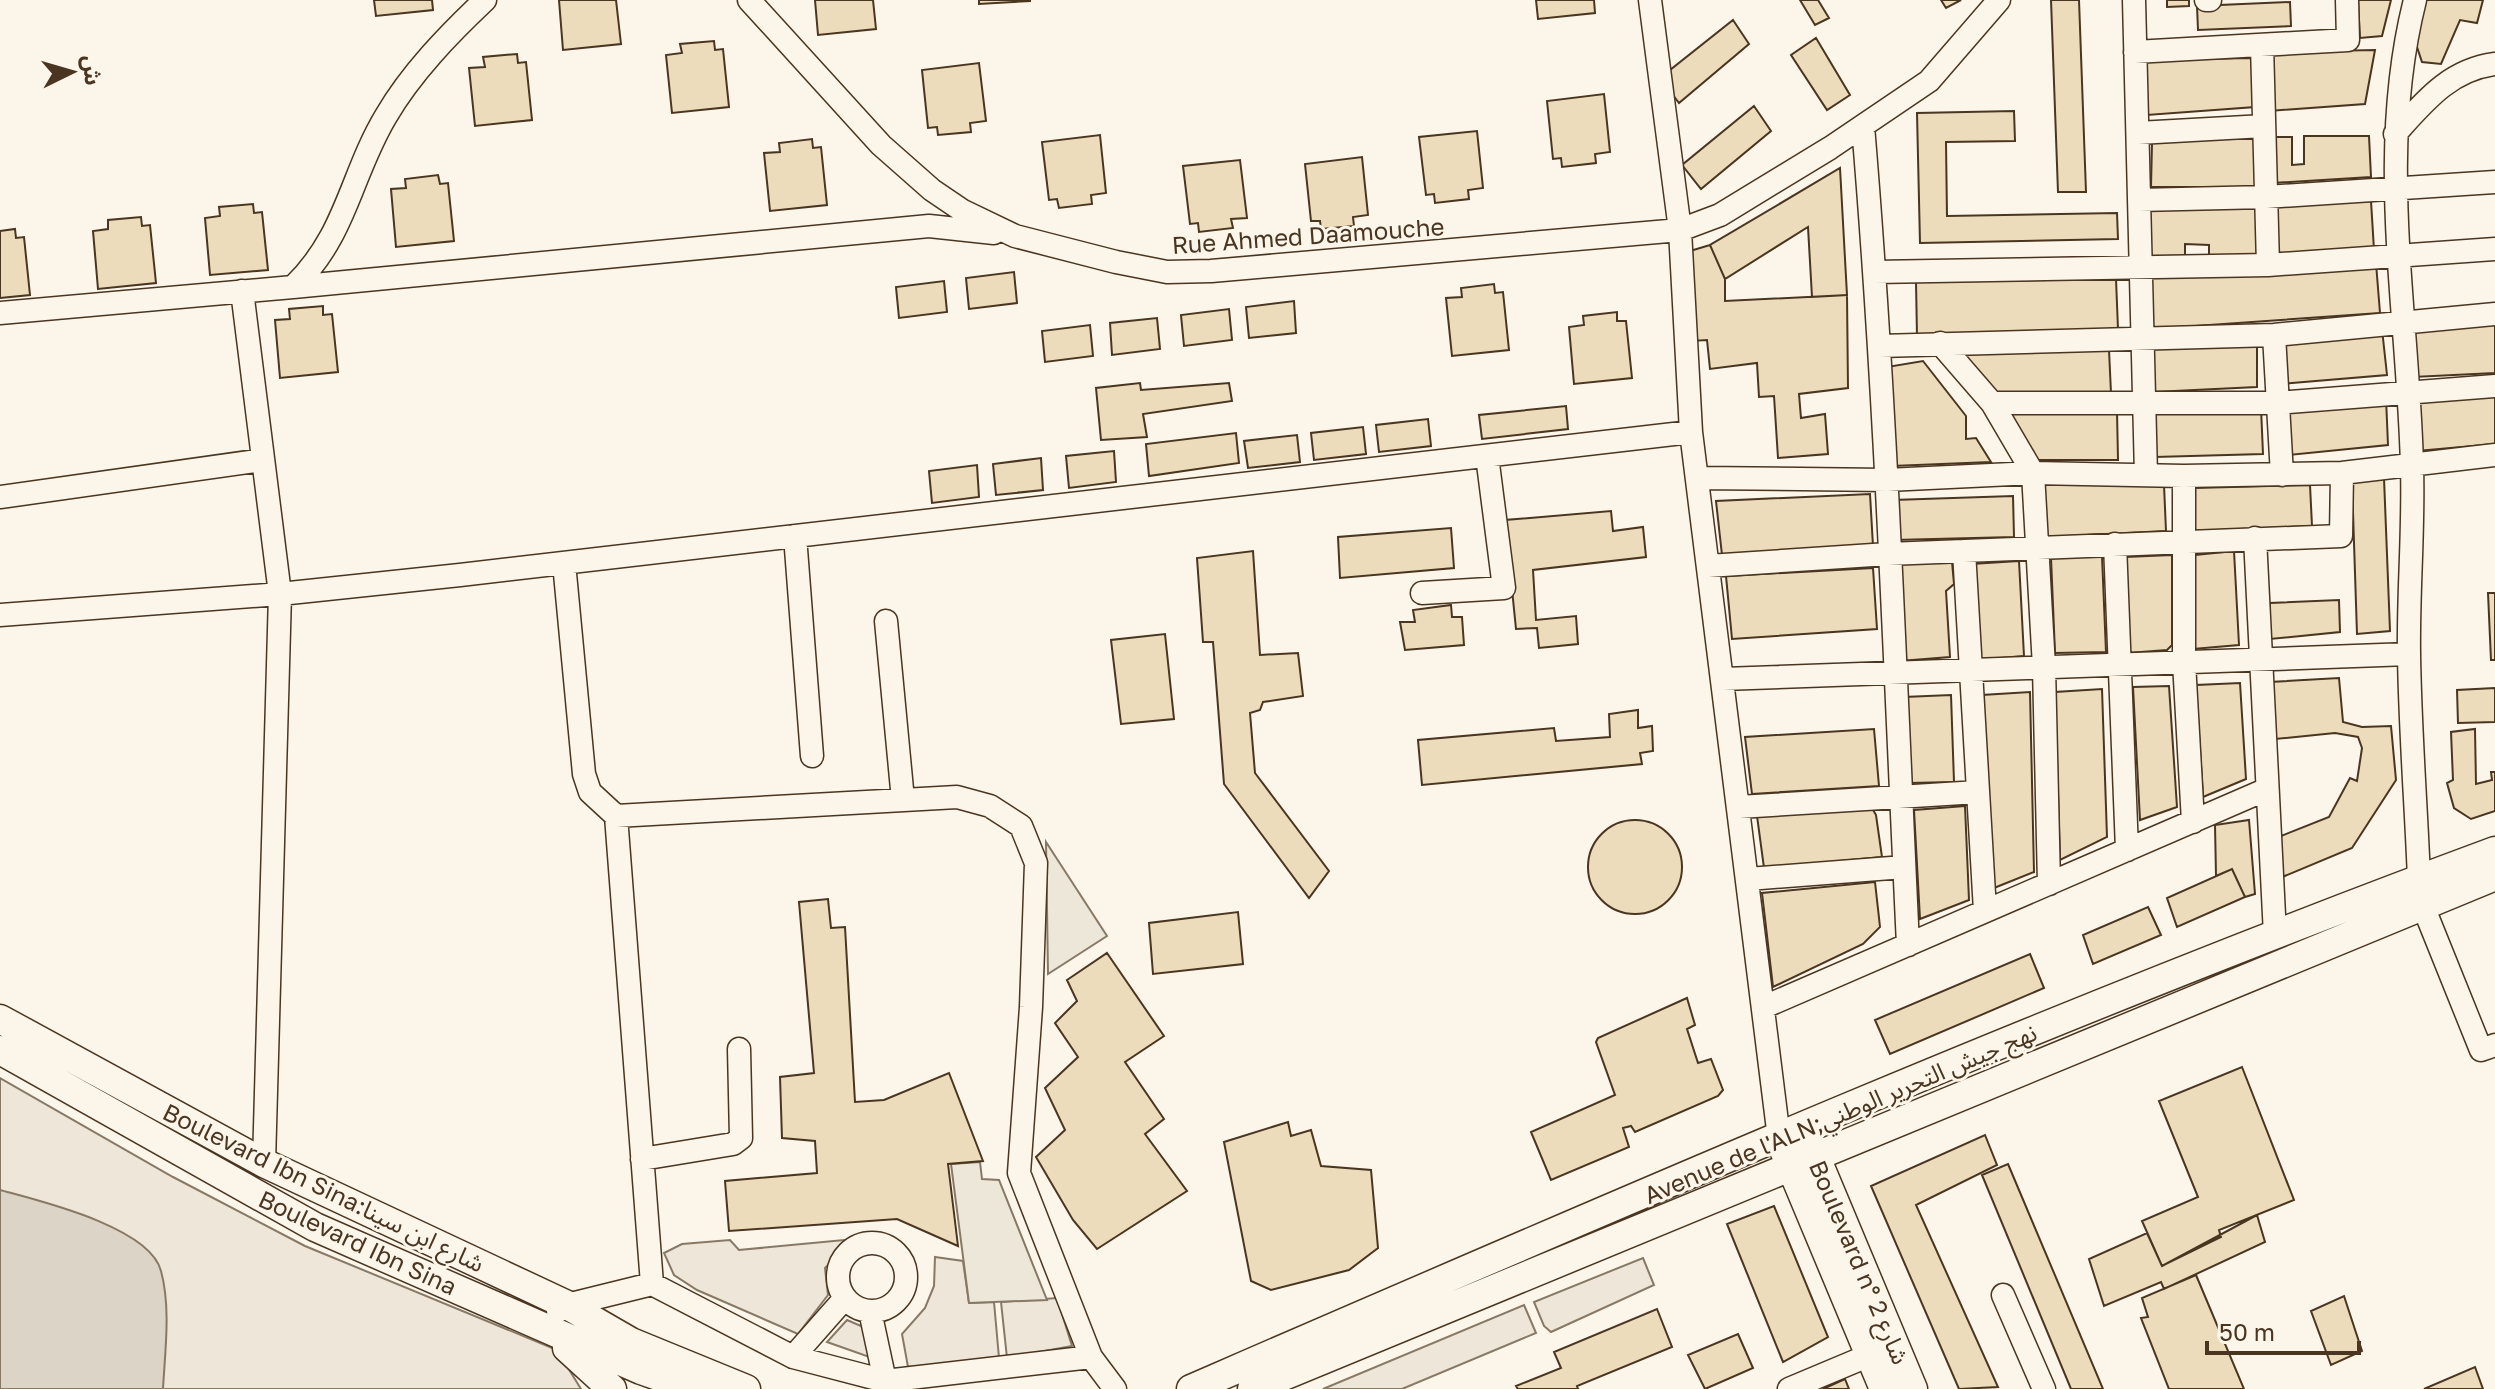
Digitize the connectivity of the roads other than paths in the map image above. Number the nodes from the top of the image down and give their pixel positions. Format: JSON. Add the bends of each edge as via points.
{"nodes":[{"id":1,"x":485,"y":0,"type":"edge"},
{"id":2,"x":749,"y":0,"type":"edge"},
{"id":3,"x":1650,"y":0,"type":"edge"},
{"id":4,"x":1999,"y":0,"type":"edge"},
{"id":5,"x":2134,"y":0,"type":"edge"},
{"id":6,"x":2347,"y":0,"type":"edge"},
{"id":7,"x":2415,"y":0,"type":"edge"},
{"id":8,"x":2262,"y":45,"type":"junction"},
{"id":9,"x":2135,"y":52,"type":"junction"},
{"id":10,"x":2495,"y":64,"type":"edge"},
{"id":11,"x":1863,"y":126,"type":"junction"},
{"id":12,"x":2264,"y":126,"type":"junction"},
{"id":13,"x":2138,"y":133,"type":"junction"},
{"id":14,"x":2395,"y":134,"type":"junction"},
{"id":15,"x":2495,"y":182,"type":"edge"},
{"id":16,"x":2394,"y":188,"type":"junction"},
{"id":17,"x":2266,"y":197,"type":"junction"},
{"id":18,"x":2139,"y":200,"type":"junction"},
{"id":19,"x":1680,"y":230,"type":"junction"},
{"id":20,"x":1015,"y":236,"type":"junction"},
{"id":21,"x":2495,"y":249,"type":"edge"},
{"id":22,"x":2398,"y":254,"type":"junction"},
{"id":23,"x":2268,"y":265,"type":"junction"},
{"id":24,"x":2139,"y":266,"type":"junction"},
{"id":25,"x":1875,"y":272,"type":"junction"},
{"id":26,"x":293,"y":287,"type":"junction"},
{"id":27,"x":242,"y":291,"type":"junction"},
{"id":28,"x":0,"y":313,"type":"edge"},
{"id":29,"x":2495,"y":314,"type":"edge"},
{"id":30,"x":2403,"y":322,"type":"junction"},
{"id":31,"x":2274,"y":335,"type":"junction"},
{"id":32,"x":2142,"y":339,"type":"junction"},
{"id":33,"x":1940,"y":343,"type":"junction"},
{"id":34,"x":1880,"y":346,"type":"junction"},
{"id":35,"x":2495,"y":386,"type":"edge"},
{"id":36,"x":2407,"y":391,"type":"junction"},
{"id":37,"x":2145,"y":402,"type":"junction"},
{"id":38,"x":1992,"y":403,"type":"junction"},
{"id":39,"x":2276,"y":403,"type":"junction"},
{"id":40,"x":1691,"y":432,"type":"junction"},
{"id":41,"x":2495,"y":455,"type":"edge"},
{"id":42,"x":1487,"y":456,"type":"junction"},
{"id":43,"x":263,"y":460,"type":"junction"},
{"id":44,"x":2412,"y":466,"type":"junction"},
{"id":45,"x":2033,"y":473,"type":"junction"},
{"id":46,"x":2342,"y":473,"type":"junction"},
{"id":47,"x":2146,"y":475,"type":"junction"},
{"id":48,"x":2282,"y":475,"type":"junction"},
{"id":49,"x":2184,"y":476,"type":"junction"},
{"id":50,"x":1697,"y":478,"type":"junction"},
{"id":51,"x":1887,"y":480,"type":"junction"},
{"id":52,"x":0,"y":497,"type":"edge"},
{"id":53,"x":795,"y":536,"type":"junction"},
{"id":54,"x":2255,"y":538,"type":"junction"},
{"id":55,"x":2186,"y":541,"type":"junction"},
{"id":56,"x":2115,"y":544,"type":"junction"},
{"id":57,"x":2040,"y":547,"type":"junction"},
{"id":58,"x":1964,"y":551,"type":"junction"},
{"id":59,"x":1888,"y":554,"type":"junction"},
{"id":60,"x":564,"y":563,"type":"junction"},
{"id":61,"x":1708,"y":566,"type":"junction"},
{"id":62,"x":1422,"y":593,"type":"dead end"},
{"id":63,"x":280,"y":594,"type":"junction"},
{"id":64,"x":0,"y":615,"type":"edge"},
{"id":65,"x":886,"y":621,"type":"dead end"},
{"id":66,"x":2409,"y":654,"type":"junction"},
{"id":67,"x":2260,"y":659,"type":"junction"},
{"id":68,"x":2184,"y":662,"type":"junction"},
{"id":69,"x":2120,"y":665,"type":"junction"},
{"id":70,"x":2044,"y":667,"type":"junction"},
{"id":71,"x":1971,"y":670,"type":"junction"},
{"id":72,"x":1893,"y":673,"type":"junction"},
{"id":73,"x":1723,"y":679,"type":"junction"},
{"id":74,"x":812,"y":756,"type":"dead end"},
{"id":75,"x":2265,"y":790,"type":"junction"},
{"id":76,"x":1978,"y":792,"type":"junction"},
{"id":77,"x":1901,"y":797,"type":"junction"},
{"id":78,"x":903,"y":800,"type":"junction"},
{"id":79,"x":1739,"y":807,"type":"junction"},
{"id":80,"x":616,"y":816,"type":"junction"},
{"id":81,"x":2193,"y":822,"type":"junction"},
{"id":82,"x":2127,"y":850,"type":"junction"},
{"id":83,"x":2495,"y":851,"type":"edge"},
{"id":84,"x":1904,"y":867,"type":"junction"},
{"id":85,"x":2495,"y":876,"type":"edge"},
{"id":86,"x":1748,"y":879,"type":"junction"},
{"id":87,"x":2049,"y":884,"type":"junction"},
{"id":88,"x":2421,"y":893,"type":"junction"},
{"id":89,"x":1985,"y":911,"type":"junction"},
{"id":90,"x":2275,"y":935,"type":"junction"},
{"id":91,"x":1908,"y":945,"type":"junction"},
{"id":92,"x":1764,"y":1007,"type":"junction"},
{"id":93,"x":0,"y":1019,"type":"edge"},
{"id":94,"x":2495,"y":1045,"type":"edge"},
{"id":95,"x":739,"y":1049,"type":"dead end"},
{"id":96,"x":0,"y":1050,"type":"edge"},
{"id":97,"x":1792,"y":1133,"type":"junction"},
{"id":98,"x":642,"y":1159,"type":"junction"},
{"id":99,"x":264,"y":1163,"type":"junction"},
{"id":100,"x":1803,"y":1163,"type":"junction"},
{"id":101,"x":652,"y":1284,"type":"junction"},
{"id":102,"x":2003,"y":1295,"type":"dead end"},
{"id":103,"x":845,"y":1298,"type":"junction"},
{"id":104,"x":567,"y":1305,"type":"junction"},
{"id":105,"x":870,"y":1311,"type":"junction"},
{"id":106,"x":538,"y":1325,"type":"junction"},
{"id":107,"x":1870,"y":1355,"type":"junction"},
{"id":108,"x":793,"y":1357,"type":"junction"},
{"id":109,"x":1091,"y":1357,"type":"junction"},
{"id":110,"x":647,"y":1380,"type":"edge"},
{"id":111,"x":885,"y":1381,"type":"junction"},
{"id":112,"x":612,"y":1389,"type":"edge"},
{"id":113,"x":695,"y":1389,"type":"edge"},
{"id":114,"x":746,"y":1389,"type":"edge"},
{"id":115,"x":1115,"y":1389,"type":"edge"},
{"id":116,"x":1191,"y":1389,"type":"edge"},
{"id":117,"x":1252,"y":1389,"type":"edge"},
{"id":118,"x":1789,"y":1389,"type":"edge"},
{"id":119,"x":1884,"y":1389,"type":"edge"},
{"id":120,"x":1913,"y":1389,"type":"edge"},
{"id":121,"x":2044,"y":1389,"type":"edge"}],
"edges":[{"from":1,"to":26,"type":"street","via":[[408,83],[385,118],[318,263]]},
{"from":2,"to":20,"type":"street","name":"Rue Ahmed Daamouche","via":[[881,145],[932,190]]},
{"from":3,"to":19,"type":"street"},
{"from":4,"to":11,"type":"street","name":"Rue Ahmed Daamouche","via":[[1929,81]]},
{"from":5,"to":9,"type":"street"},
{"from":6,"to":8,"type":"street","via":[[2348,40]]},
{"from":7,"to":14,"type":"street","via":[[2404,44]]},
{"from":8,"to":9,"type":"street"},
{"from":8,"to":12,"type":"street"},
{"from":9,"to":13,"type":"street"},
{"from":10,"to":14,"type":"street","via":[[2439,86]]},
{"from":11,"to":19,"type":"street","name":"Rue Ahmed Daamouche","via":[[1720,215]]},
{"from":11,"to":25,"type":"street"},
{"from":12,"to":13,"type":"street"},
{"from":12,"to":17,"type":"street"},
{"from":13,"to":18,"type":"street"},
{"from":14,"to":16,"type":"street"},
{"from":15,"to":16,"type":"street"},
{"from":16,"to":17,"type":"street"},
{"from":16,"to":22,"type":"street"},
{"from":17,"to":18,"type":"street"},
{"from":17,"to":23,"type":"street"},
{"from":18,"to":24,"type":"street"},
{"from":19,"to":20,"type":"street","name":"Rue Ahmed Daamouche","via":[[1167,272]]},
{"from":19,"to":40,"type":"street"},
{"from":20,"to":26,"type":"street","via":[[929,226]]},
{"from":21,"to":22,"type":"street"},
{"from":22,"to":23,"type":"street"},
{"from":22,"to":30,"type":"street"},
{"from":23,"to":24,"type":"street"},
{"from":24,"to":25,"type":"street"},
{"from":24,"to":32,"type":"street"},
{"from":25,"to":34,"type":"street"},
{"from":26,"to":27,"type":"street"},
{"from":27,"to":28,"type":"street"},
{"from":27,"to":43,"type":"street"},
{"from":29,"to":30,"type":"street"},
{"from":30,"to":31,"type":"street"},
{"from":30,"to":36,"type":"street"},
{"from":31,"to":32,"type":"street"},
{"from":31,"to":39,"type":"street"},
{"from":32,"to":33,"type":"street"},
{"from":32,"to":37,"type":"street"},
{"from":33,"to":34,"type":"street"},
{"from":33,"to":38,"type":"street"},
{"from":34,"to":51,"type":"street"},
{"from":35,"to":36,"type":"street"},
{"from":36,"to":39,"type":"street"},
{"from":36,"to":44,"type":"street"},
{"from":37,"to":38,"type":"street"},
{"from":37,"to":39,"type":"street"},
{"from":37,"to":47,"type":"street"},
{"from":38,"to":45,"type":"street"},
{"from":39,"to":48,"type":"street"},
{"from":40,"to":42,"type":"street"},
{"from":40,"to":50,"type":"street"},
{"from":41,"to":44,"type":"street"},
{"from":42,"to":53,"type":"street"},
{"from":42,"to":62,"type":"street","via":[[1504,588]]},
{"from":43,"to":52,"type":"street"},
{"from":43,"to":63,"type":"street"},
{"from":44,"to":46,"type":"street"},
{"from":44,"to":66,"type":"street"},
{"from":45,"to":47,"type":"street"},
{"from":45,"to":51,"type":"street"},
{"from":45,"to":57,"type":"street"},
{"from":46,"to":48,"type":"street"},
{"from":46,"to":54,"type":"street","via":[[2341,536]]},
{"from":47,"to":49,"type":"street"},
{"from":48,"to":49,"type":"street"},
{"from":49,"to":55,"type":"street"},
{"from":50,"to":51,"type":"street"},
{"from":50,"to":61,"type":"street"},
{"from":51,"to":59,"type":"street"},
{"from":53,"to":60,"type":"street"},
{"from":53,"to":74,"type":"street"},
{"from":54,"to":55,"type":"street"},
{"from":54,"to":67,"type":"street"},
{"from":55,"to":56,"type":"street"},
{"from":55,"to":68,"type":"street"},
{"from":56,"to":57,"type":"street"},
{"from":56,"to":69,"type":"street"},
{"from":57,"to":58,"type":"street"},
{"from":57,"to":70,"type":"street"},
{"from":58,"to":59,"type":"street"},
{"from":58,"to":71,"type":"street"},
{"from":59,"to":61,"type":"street"},
{"from":59,"to":72,"type":"street"},
{"from":60,"to":63,"type":"street"},
{"from":60,"to":80,"type":"street","via":[[584,774],[590,792]]},
{"from":61,"to":73,"type":"street"},
{"from":63,"to":64,"type":"street"},
{"from":63,"to":99,"type":"street"},
{"from":65,"to":78,"type":"street"},
{"from":66,"to":67,"type":"street"},
{"from":66,"to":88,"type":"street"},
{"from":67,"to":68,"type":"street"},
{"from":67,"to":75,"type":"street"},
{"from":68,"to":69,"type":"street"},
{"from":68,"to":81,"type":"street"},
{"from":69,"to":70,"type":"street"},
{"from":69,"to":82,"type":"street"},
{"from":70,"to":71,"type":"street"},
{"from":70,"to":87,"type":"street"},
{"from":71,"to":72,"type":"street"},
{"from":71,"to":76,"type":"street"},
{"from":72,"to":73,"type":"street"},
{"from":72,"to":77,"type":"street"},
{"from":73,"to":79,"type":"street"},
{"from":75,"to":81,"type":"street"},
{"from":75,"to":90,"type":"street"},
{"from":76,"to":77,"type":"street"},
{"from":76,"to":89,"type":"street"},
{"from":77,"to":79,"type":"street"},
{"from":77,"to":84,"type":"street"},
{"from":78,"to":80,"type":"street"},
{"from":78,"to":109,"type":"street","via":[[957,797],[990,806],[1021,826],[1036,863],[1019,1173]]},
{"from":79,"to":86,"type":"street"},
{"from":80,"to":98,"type":"street"},
{"from":81,"to":82,"type":"street"},
{"from":82,"to":87,"type":"street"},
{"from":83,"to":88,"type":"main road","name":"Avenue de l'ALN;نهج جيش التحرير الوطني"},
{"from":84,"to":86,"type":"street"},
{"from":84,"to":91,"type":"street"},
{"from":85,"to":88,"type":"main road"},
{"from":86,"to":92,"type":"street"},
{"from":87,"to":89,"type":"street"},
{"from":88,"to":90,"type":"main road","name":"Avenue de l'ALN;نهج جيش التحرير الوطني"},
{"from":88,"to":94,"type":"street","via":[[2481,1050]]},
{"from":88,"to":100,"type":"main road","name":"Avenue de l'ALN;نهج جيش التحرير الوطني"},
{"from":89,"to":91,"type":"street"},
{"from":90,"to":97,"type":"main road","name":"Avenue de l'ALN;نهج جيش التحرير الوطني"},
{"from":91,"to":92,"type":"street"},
{"from":92,"to":97,"type":"street","name":"Boulevard n° شارع 2","via":[[1773,1101]]},
{"from":93,"to":99,"type":"main road","name":"Boulevard Ibn Sina:شارع ابن سينا"},
{"from":95,"to":98,"type":"street","via":[[741,1138],[733,1144]]},
{"from":96,"to":106,"type":"main road","name":"Boulevard Ibn Sina","via":[[315,1227]]},
{"from":97,"to":100,"type":"main road","name":"Boulevard n° شارع 2"},
{"from":97,"to":116,"type":"main road","name":"Avenue de l'ALN;نهج جيش التحرير الوطني"},
{"from":98,"to":101,"type":"street"},
{"from":99,"to":104,"type":"main road","name":"Boulevard Ibn Sina:شارع ابن سينا"},
{"from":100,"to":107,"type":"main road","name":"Boulevard n° شارع 2"},
{"from":100,"to":117,"type":"main road","name":"Avenue de l'ALN;نهج جيش التحرير الوطني"},
{"from":100,"to":120,"type":"main road","name":"Boulevard n° شارع 2"},
{"from":101,"to":104,"type":"street"},
{"from":101,"to":108,"type":"street"},
{"from":102,"to":121,"type":"street"},
{"from":103,"to":105,"type":"street"},
{"from":103,"to":105,"type":"street","via":[[838,1277],[846,1255],[865,1244],[888,1247],[904,1263],[905,1286],[892,1305]]},
{"from":103,"to":108,"type":"street"},
{"from":104,"to":106,"type":"street"},
{"from":104,"to":110,"type":"main road","name":"Boulevard Ibn Sina"},
{"from":104,"to":114,"type":"main road","via":[[631,1342]]},
{"from":105,"to":111,"type":"street"},
{"from":106,"to":110,"type":"main road","name":"Boulevard Ibn Sina"},
{"from":106,"to":112,"type":"main road"},
{"from":107,"to":118,"type":"street"},
{"from":107,"to":119,"type":"main road","name":"Boulevard n° شارع 2"},
{"from":108,"to":111,"type":"street"},
{"from":109,"to":111,"type":"street"},
{"from":109,"to":115,"type":"street"},
{"from":110,"to":113,"type":"main road","name":"Boulevard Ibn Sina"}]}
